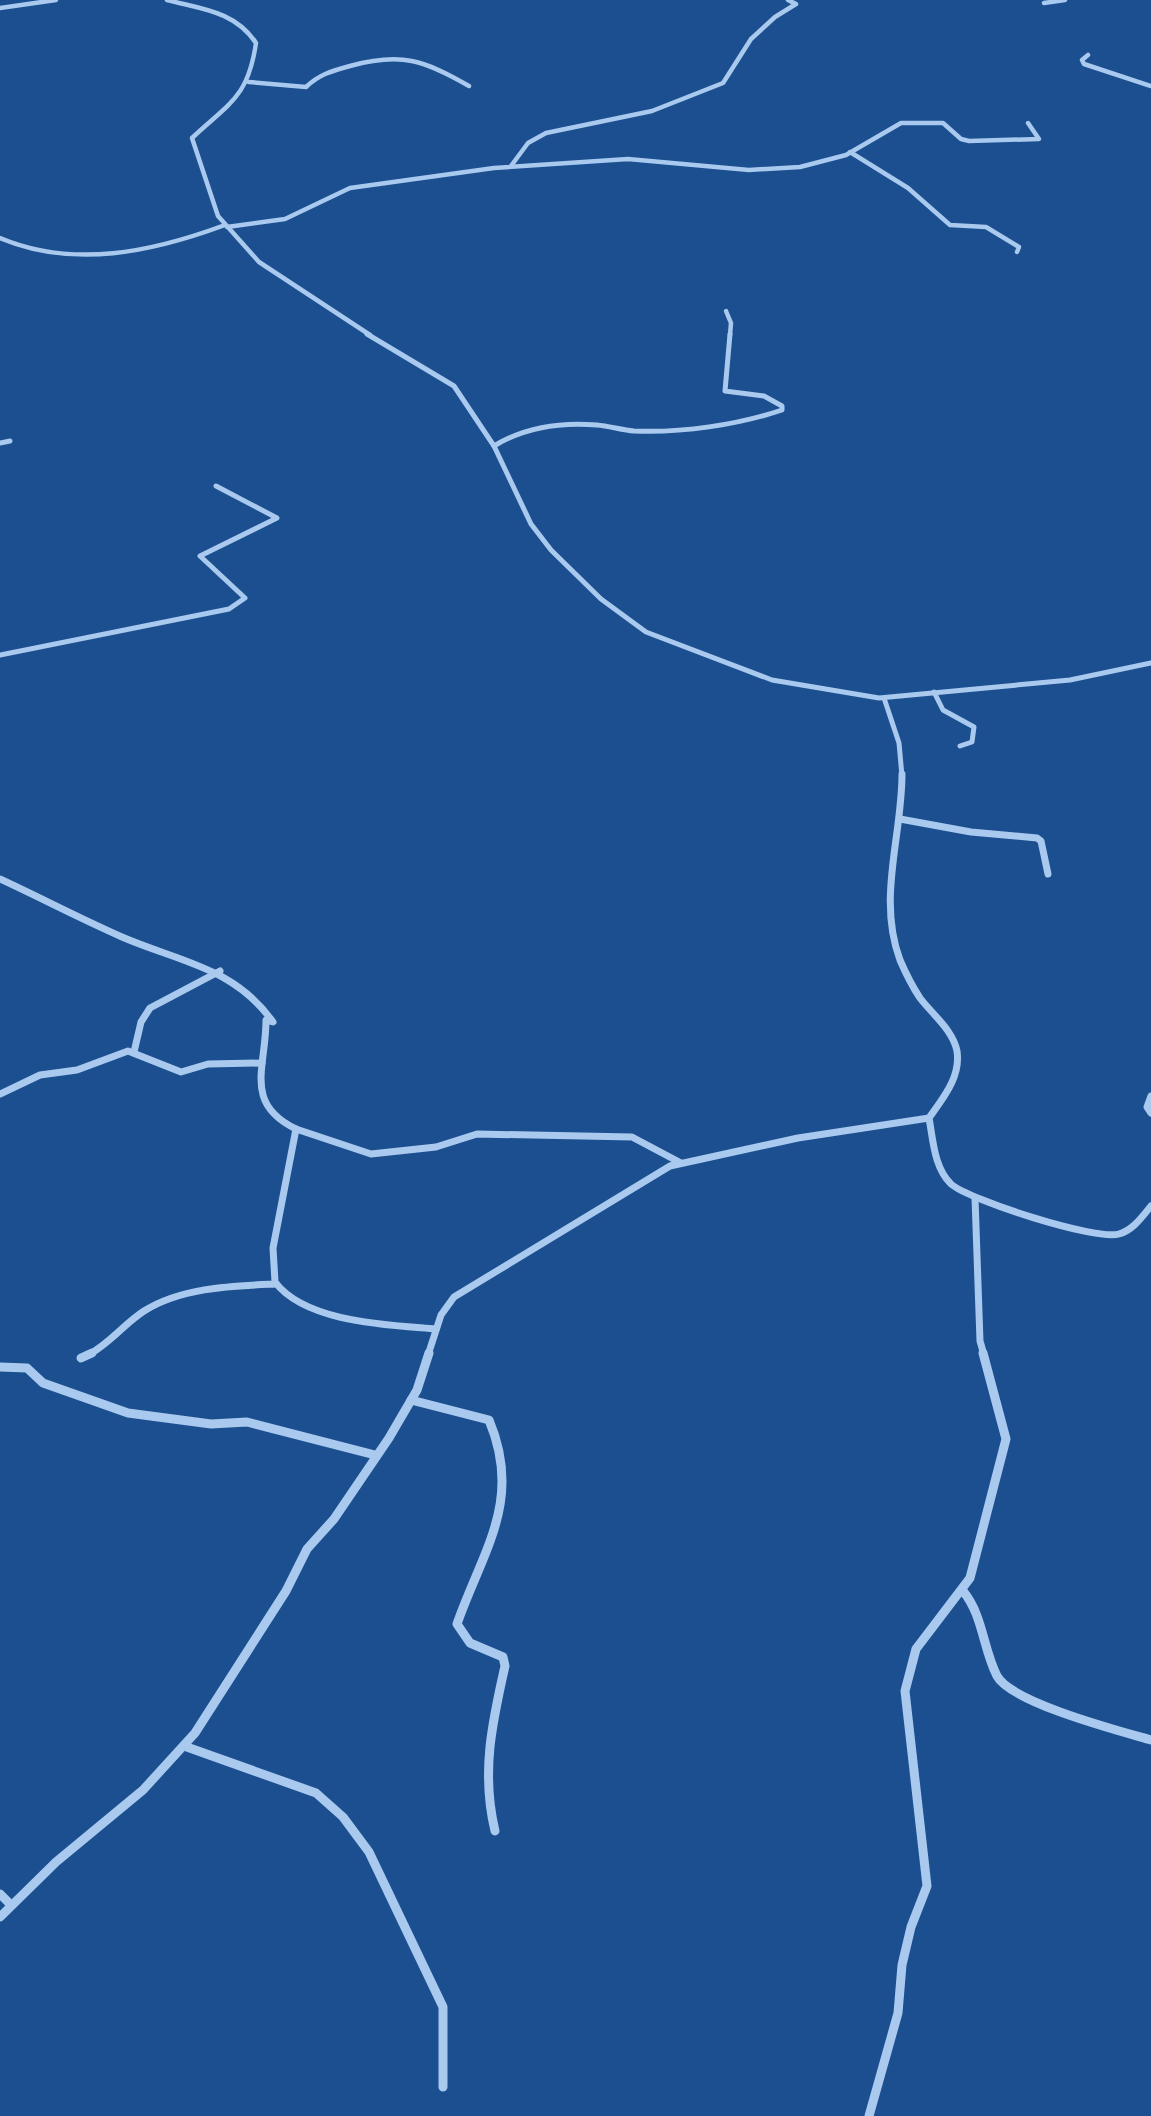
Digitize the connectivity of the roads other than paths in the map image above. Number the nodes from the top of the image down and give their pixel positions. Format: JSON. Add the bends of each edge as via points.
{"nodes":[{"id":1,"x":56,"y":0,"type":"edge"},
{"id":2,"x":167,"y":0,"type":"edge"},
{"id":3,"x":788,"y":0,"type":"edge"},
{"id":4,"x":1065,"y":0,"type":"edge"},
{"id":5,"x":1044,"y":3,"type":"dead end"},
{"id":6,"x":0,"y":8,"type":"edge"},
{"id":7,"x":1088,"y":55,"type":"dead end"},
{"id":8,"x":248,"y":82,"type":"junction"},
{"id":9,"x":469,"y":86,"type":"dead end"},
{"id":10,"x":1151,"y":86,"type":"edge"},
{"id":11,"x":1028,"y":123,"type":"dead end"},
{"id":12,"x":850,"y":152,"type":"junction"},
{"id":13,"x":511,"y":166,"type":"junction"},
{"id":14,"x":226,"y":226,"type":"junction"},
{"id":15,"x":0,"y":237,"type":"edge"},
{"id":16,"x":1017,"y":252,"type":"dead end"},
{"id":17,"x":726,"y":311,"type":"dead end"},
{"id":18,"x":10,"y":441,"type":"dead end"},
{"id":19,"x":0,"y":443,"type":"edge"},
{"id":20,"x":494,"y":446,"type":"junction"},
{"id":21,"x":216,"y":486,"type":"dead end"},
{"id":22,"x":0,"y":655,"type":"edge"},
{"id":23,"x":1151,"y":663,"type":"edge"},
{"id":24,"x":934,"y":692,"type":"junction"},
{"id":25,"x":884,"y":698,"type":"junction"},
{"id":26,"x":960,"y":746,"type":"dead end"},
{"id":27,"x":900,"y":819,"type":"junction"},
{"id":28,"x":1048,"y":874,"type":"dead end"},
{"id":29,"x":0,"y":879,"type":"edge"},
{"id":30,"x":220,"y":971,"type":"junction"},
{"id":31,"x":134,"y":1052,"type":"junction"},
{"id":32,"x":262,"y":1063,"type":"junction"},
{"id":33,"x":0,"y":1094,"type":"edge"},
{"id":34,"x":1151,"y":1096,"type":"edge"},
{"id":35,"x":1151,"y":1113,"type":"edge"},
{"id":36,"x":929,"y":1118,"type":"junction"},
{"id":37,"x":296,"y":1129,"type":"junction"},
{"id":38,"x":681,"y":1163,"type":"junction"},
{"id":39,"x":975,"y":1198,"type":"junction"},
{"id":40,"x":1151,"y":1206,"type":"edge"},
{"id":41,"x":276,"y":1284,"type":"junction"},
{"id":42,"x":436,"y":1329,"type":"junction"},
{"id":43,"x":81,"y":1357,"type":"dead end"},
{"id":44,"x":0,"y":1367,"type":"edge"},
{"id":45,"x":411,"y":1400,"type":"junction"},
{"id":46,"x":375,"y":1455,"type":"junction"},
{"id":47,"x":963,"y":1591,"type":"junction"},
{"id":48,"x":1151,"y":1740,"type":"edge"},
{"id":49,"x":184,"y":1746,"type":"junction"},
{"id":50,"x":495,"y":1831,"type":"dead end"},
{"id":51,"x":0,"y":1894,"type":"edge"},
{"id":52,"x":11,"y":1905,"type":"junction"},
{"id":53,"x":0,"y":1917,"type":"edge"},
{"id":54,"x":443,"y":2087,"type":"dead end"},
{"id":55,"x":869,"y":2116,"type":"edge"}],
"edges":[{"from":1,"to":6,"type":"street"},
{"from":2,"to":8,"type":"street","via":[[210,10],[244,25],[256,43]]},
{"from":3,"to":13,"type":"street","via":[[796,4],[751,39],[723,83],[652,111],[546,133],[528,143]]},
{"from":4,"to":5,"type":"street"},
{"from":7,"to":10,"type":"street","via":[[1084,64]]},
{"from":8,"to":9,"type":"street","via":[[306,87],[319,75],[398,56],[423,60]]},
{"from":8,"to":14,"type":"street","via":[[220,116],[192,138],[214,205]]},
{"from":11,"to":12,"type":"street","via":[[1039,139],[969,141],[943,123],[897,124]]},
{"from":12,"to":13,"type":"street","via":[[800,167],[760,170],[628,159]]},
{"from":12,"to":16,"type":"street","via":[[908,188],[950,225],[986,227],[1014,242]]},
{"from":13,"to":14,"type":"street","via":[[350,188],[285,219]]},
{"from":14,"to":15,"type":"street","via":[[181,241],[78,256],[32,252]]},
{"from":14,"to":20,"type":"street","via":[[269,270],[454,386]]},
{"from":17,"to":20,"type":"street","via":[[731,323],[725,391],[764,396],[782,410],[643,430],[551,427],[516,434]]},
{"from":18,"to":19,"type":"street"},
{"from":20,"to":25,"type":"street","via":[[531,524],[551,550],[601,599],[646,632],[772,680]]},
{"from":21,"to":22,"type":"street","via":[[277,518],[200,556],[245,598],[243,602],[107,636]]},
{"from":23,"to":24,"type":"street","via":[[1070,680]]},
{"from":24,"to":25,"type":"street"},
{"from":24,"to":26,"type":"street","via":[[943,710],[974,727],[972,743]]},
{"from":25,"to":27,"type":"street","via":[[902,758]]},
{"from":27,"to":28,"type":"street","via":[[1037,838]]},
{"from":27,"to":36,"type":"street","via":[[892,845],[890,894],[899,958],[914,991],[946,1026],[957,1049],[955,1080]]},
{"from":29,"to":30,"type":"street","via":[[138,943]]},
{"from":30,"to":31,"type":"street","via":[[150,1008],[141,1021]]},
{"from":30,"to":32,"type":"street","via":[[256,998],[272,1022],[266,1020]]},
{"from":31,"to":32,"type":"street","via":[[181,1072],[208,1064]]},
{"from":31,"to":33,"type":"street","via":[[78,1070],[40,1075]]},
{"from":32,"to":37,"type":"street","via":[[265,1107],[275,1119]]},
{"from":34,"to":35,"type":"street","via":[[1147,1107]]},
{"from":36,"to":38,"type":"street","via":[[798,1138]]},
{"from":36,"to":39,"type":"street","via":[[941,1172],[955,1188]]},
{"from":37,"to":38,"type":"street","via":[[371,1154],[436,1147],[477,1134],[632,1137]]},
{"from":37,"to":41,"type":"street","via":[[276,1223],[272,1275]]},
{"from":38,"to":42,"type":"street","via":[[454,1297]]},
{"from":39,"to":40,"type":"street","via":[[1093,1233],[1115,1235],[1133,1227]]},
{"from":39,"to":47,"type":"street","via":[[980,1341],[1006,1439]]},
{"from":41,"to":42,"type":"street","via":[[289,1296],[346,1321]]},
{"from":41,"to":43,"type":"street","via":[[212,1289],[150,1308],[102,1349]]},
{"from":42,"to":45,"type":"street"},
{"from":44,"to":46,"type":"street","via":[[27,1368],[43,1383],[142,1417],[211,1424],[247,1422]]},
{"from":45,"to":46,"type":"street"},
{"from":45,"to":50,"type":"street","via":[[489,1420],[500,1446],[501,1513],[457,1624],[470,1643],[503,1657],[505,1666],[486,1752],[485,1796]]},
{"from":46,"to":49,"type":"street","via":[[334,1519],[307,1549],[286,1591]]},
{"from":47,"to":48,"type":"street","via":[[972,1602],[998,1678],[1010,1690]]},
{"from":47,"to":55,"type":"street","via":[[945,1607],[916,1649],[905,1691],[927,1886],[908,1940],[898,2013]]},
{"from":49,"to":52,"type":"street","via":[[143,1790]]},
{"from":49,"to":54,"type":"street","via":[[308,1790],[342,1817],[369,1852],[443,2007]]},
{"from":51,"to":52,"type":"street"},
{"from":52,"to":53,"type":"street"}]}
